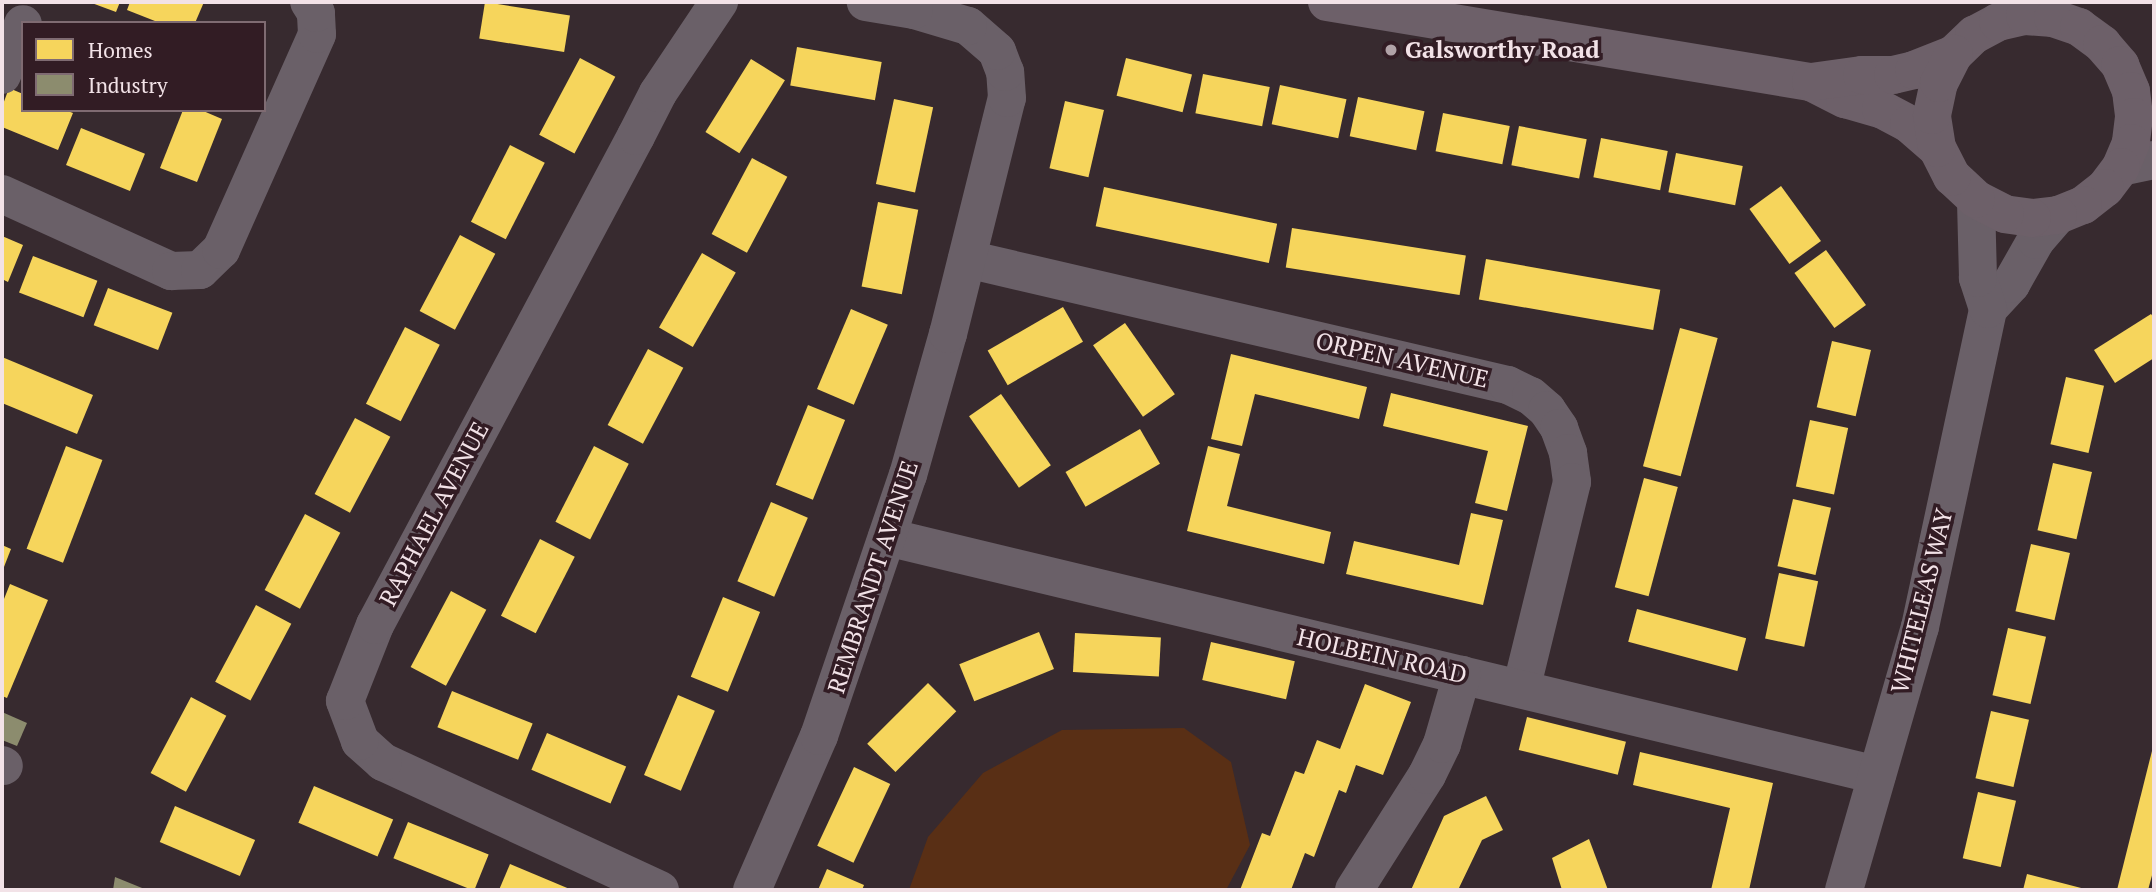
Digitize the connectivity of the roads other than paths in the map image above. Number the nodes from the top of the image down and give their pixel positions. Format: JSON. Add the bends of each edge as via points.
{"nodes":[{"id":1,"x":32,"y":2,"type":"edge"},
{"id":2,"x":309,"y":2,"type":"edge"},
{"id":3,"x":719,"y":2,"type":"edge"},
{"id":4,"x":866,"y":2,"type":"edge"},
{"id":5,"x":1327,"y":2,"type":"edge"},
{"id":6,"x":2002,"y":2,"type":"edge"},
{"id":7,"x":2076,"y":15,"type":"edge"},
{"id":8,"x":16,"y":29,"type":"edge"},
{"id":9,"x":1964,"y":45,"type":"junction"},
{"id":10,"x":2,"y":75,"type":"edge"},
{"id":11,"x":1811,"y":82,"type":"junction"},
{"id":12,"x":2142,"y":97,"type":"edge"},
{"id":13,"x":1937,"y":148,"type":"junction"},
{"id":14,"x":2137,"y":164,"type":"edge"},
{"id":15,"x":2,"y":194,"type":"edge"},
{"id":16,"x":1976,"y":199,"type":"junction"},
{"id":17,"x":2058,"y":215,"type":"junction"},
{"id":18,"x":968,"y":257,"type":"junction"},
{"id":19,"x":1988,"y":309,"type":"junction"},
{"id":20,"x":887,"y":537,"type":"junction"},
{"id":21,"x":1462,"y":675,"type":"junction"},
{"id":22,"x":1521,"y":689,"type":"junction"},
{"id":23,"x":1877,"y":775,"type":"junction"},
{"id":24,"x":660,"y":890,"type":"edge"},
{"id":25,"x":752,"y":890,"type":"edge"},
{"id":26,"x":1354,"y":890,"type":"edge"},
{"id":27,"x":1844,"y":890,"type":"edge"}],
"edges":[{"from":1,"to":8,"type":"street"},
{"from":2,"to":15,"type":"street","via":[[316,13],[317,34],[221,250],[200,270],[171,271]]},
{"from":3,"to":24,"type":"street","name":"RAPHAEL AVENUE","via":[[658,93],[375,625],[345,701],[359,741],[383,762]]},
{"from":4,"to":18,"type":"street","via":[[968,26],[997,51],[1007,98]]},
{"from":5,"to":11,"type":"main road"},
{"from":6,"to":9,"type":"main road"},
{"from":7,"to":9,"type":"main road","via":[[2025,16],[1998,22]]},
{"from":7,"to":12,"type":"main road"},
{"from":8,"to":10,"type":"street"},
{"from":9,"to":11,"type":"main road","via":[[1893,75]]},
{"from":9,"to":13,"type":"main road","via":[[1938,83],[1932,115]]},
{"from":11,"to":13,"type":"main road","via":[[1845,99],[1881,109],[1909,124]]},
{"from":12,"to":14,"type":"main road","via":[[2131,143]]},
{"from":13,"to":16,"type":"main road","via":[[1952,177]]},
{"from":14,"to":17,"type":"main road","via":[[2083,205]]},
{"from":16,"to":17,"type":"main road","via":[[2005,214]]},
{"from":16,"to":19,"type":"street","name":"WHITELEAS WAY","via":[[1978,278]]},
{"from":17,"to":19,"type":"street","via":[[2036,240],[2011,284]]},
{"from":18,"to":20,"type":"street","name":"REMBRANDT AVENUE"},
{"from":18,"to":22,"type":"street","name":"ORPEN AVENUE","via":[[1508,385],[1531,396],[1559,428],[1572,482]]},
{"from":19,"to":23,"type":"street","name":"WHITELEAS WAY","via":[[1920,626]]},
{"from":20,"to":21,"type":"street","name":"HOLBEIN ROAD"},
{"from":20,"to":25,"type":"street","name":"REMBRANDT AVENUE","via":[[819,736]]},
{"from":21,"to":22,"type":"street","name":"HOLBEIN ROAD"},
{"from":21,"to":26,"type":"street","via":[[1427,775]]},
{"from":22,"to":23,"type":"street","name":"HOLBEIN ROAD"},
{"from":23,"to":27,"type":"street","name":"WHITELEAS WAY"}]}
